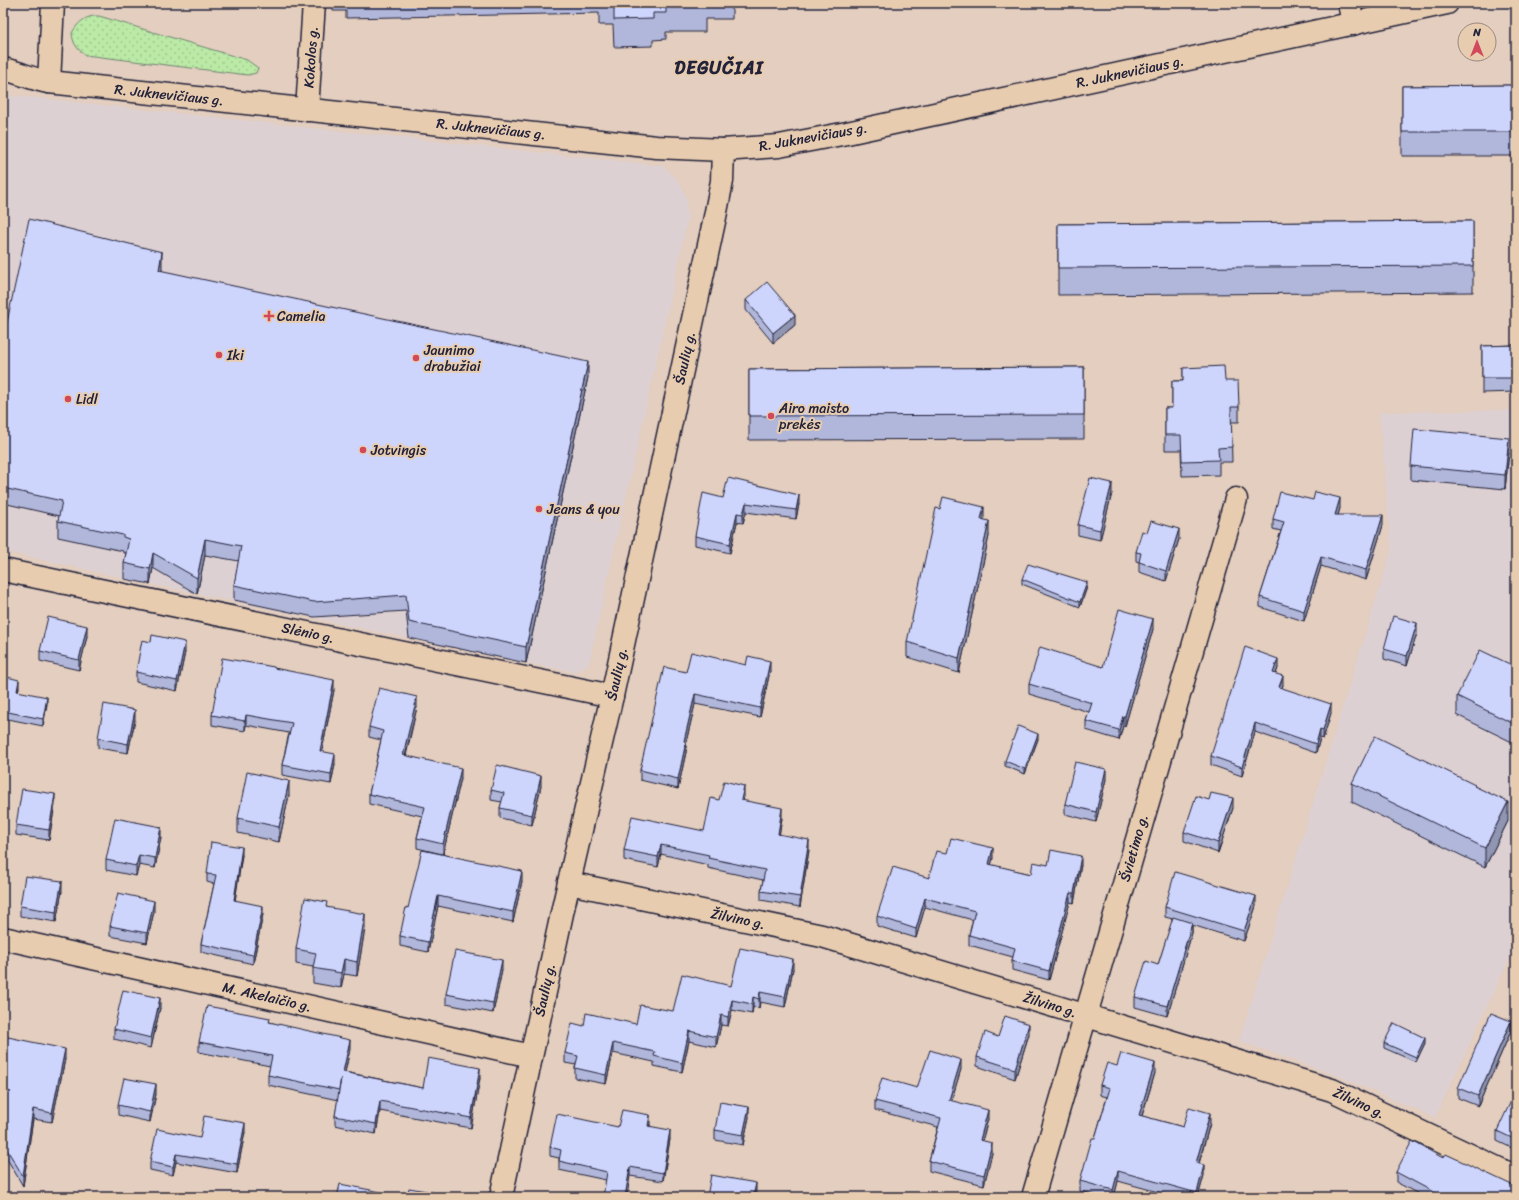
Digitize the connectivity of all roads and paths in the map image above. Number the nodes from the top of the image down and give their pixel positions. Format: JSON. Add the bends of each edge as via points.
{"nodes":[{"id":1,"x":53,"y":3,"type":"edge"},
{"id":2,"x":314,"y":3,"type":"edge"},
{"id":3,"x":1349,"y":3,"type":"edge"},
{"id":4,"x":1447,"y":3,"type":"edge"},
{"id":5,"x":1353,"y":24,"type":"junction"},
{"id":6,"x":3,"y":69,"type":"edge"},
{"id":7,"x":42,"y":81,"type":"junction"},
{"id":8,"x":3,"y":86,"type":"edge"},
{"id":9,"x":307,"y":110,"type":"junction"},
{"id":10,"x":723,"y":150,"type":"junction"},
{"id":11,"x":1236,"y":499,"type":"dead end"},
{"id":12,"x":3,"y":570,"type":"edge"},
{"id":13,"x":612,"y":696,"type":"junction"},
{"id":14,"x":569,"y":883,"type":"junction"},
{"id":15,"x":3,"y":938,"type":"edge"},
{"id":16,"x":1085,"y":1016,"type":"junction"},
{"id":17,"x":531,"y":1056,"type":"junction"},
{"id":18,"x":1516,"y":1177,"type":"edge"},
{"id":19,"x":501,"y":1197,"type":"edge"},
{"id":20,"x":1033,"y":1197,"type":"edge"}],
"edges":[{"from":1,"to":7,"type":"street"},
{"from":2,"to":9,"type":"street","name":"Kokolos g."},
{"from":3,"to":5,"type":"street"},
{"from":4,"to":5,"type":"street","name":"R. Juknevičiaus g."},
{"from":5,"to":10,"type":"street","name":"R. Juknevičiaus g.","via":[[825,137],[779,146]]},
{"from":6,"to":7,"type":"street","name":"R. Juknevičiaus g."},
{"from":7,"to":8,"type":"street","name":"R. Juknevičiaus g."},
{"from":7,"to":9,"type":"street","name":"R. Juknevičiaus g."},
{"from":9,"to":10,"type":"street","name":"R. Juknevičiaus g.","via":[[656,146]]},
{"from":10,"to":13,"type":"street","name":"Šaulių g.","via":[[722,181],[715,217]]},
{"from":11,"to":16,"type":"street","name":"Švietimo g."},
{"from":12,"to":13,"type":"street","name":"Slėnio g."},
{"from":13,"to":14,"type":"street","name":"Šaulių g."},
{"from":14,"to":16,"type":"street","name":"Žilvino g.","via":[[822,936]]},
{"from":14,"to":17,"type":"street","name":"Šaulių g."},
{"from":15,"to":17,"type":"street","name":"M. Akelaičio g."},
{"from":16,"to":18,"type":"street","name":"Žilvino g.","via":[[1332,1090]]},
{"from":16,"to":20,"type":"street","name":"Švietimo g."},
{"from":17,"to":19,"type":"street","name":"Šaulių g."}]}
